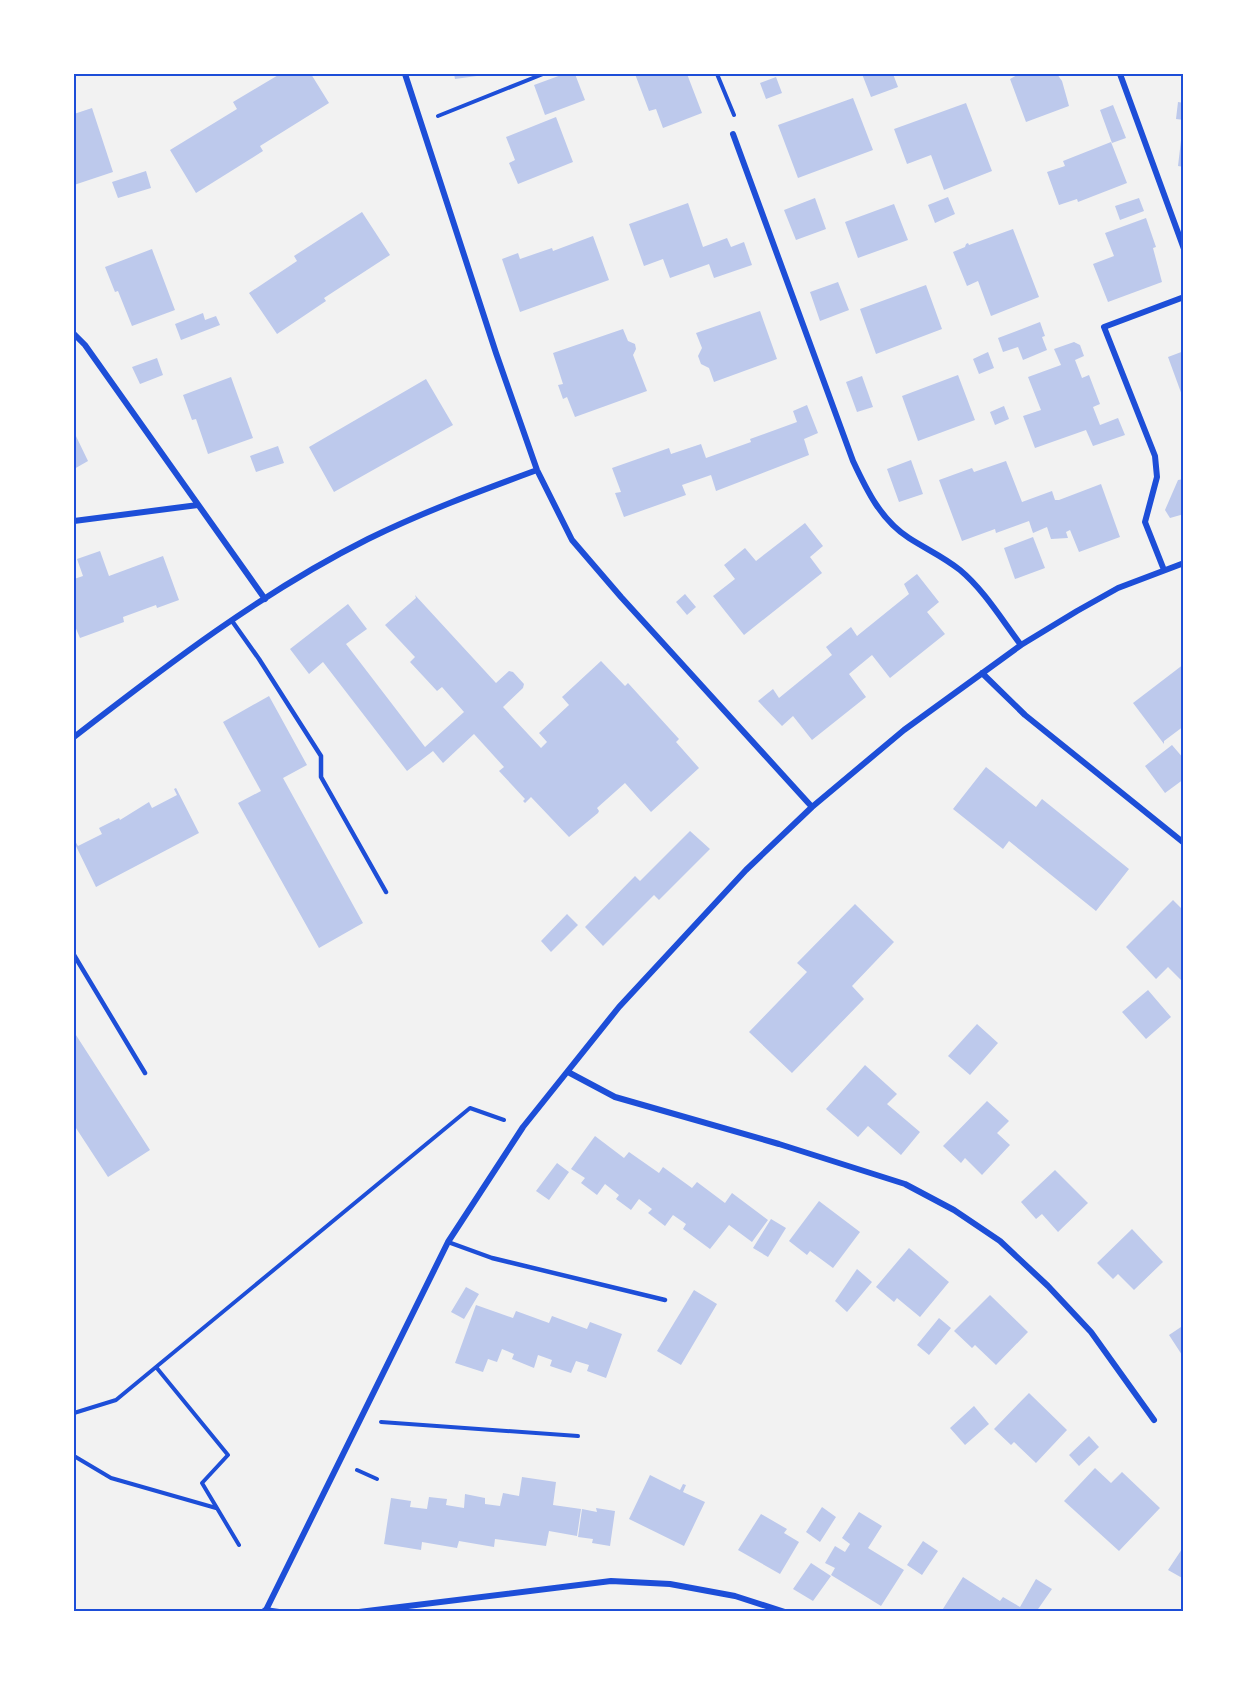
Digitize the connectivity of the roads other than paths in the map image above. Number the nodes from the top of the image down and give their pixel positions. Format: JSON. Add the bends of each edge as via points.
{"nodes":[{"id":1,"x":405,"y":74,"type":"edge"},
{"id":2,"x":1120,"y":74,"type":"edge"},
{"id":3,"x":732,"y":134,"type":"road end"},
{"id":4,"x":1184,"y":249,"type":"edge"},
{"id":5,"x":1184,"y":297,"type":"edge"},
{"id":6,"x":74,"y":334,"type":"edge"},
{"id":7,"x":537,"y":470,"type":"junction"},
{"id":8,"x":198,"y":505,"type":"junction"},
{"id":9,"x":74,"y":521,"type":"edge"},
{"id":10,"x":1184,"y":563,"type":"edge"},
{"id":11,"x":1164,"y":570,"type":"junction"},
{"id":12,"x":265,"y":598,"type":"junction"},
{"id":13,"x":232,"y":621,"type":"junction"},
{"id":14,"x":1021,"y":645,"type":"junction"},
{"id":15,"x":982,"y":673,"type":"junction"},
{"id":16,"x":74,"y":737,"type":"edge"},
{"id":17,"x":812,"y":807,"type":"junction"},
{"id":18,"x":1184,"y":843,"type":"edge"},
{"id":19,"x":386,"y":892,"type":"dead end"},
{"id":20,"x":74,"y":955,"type":"edge"},
{"id":21,"x":568,"y":1072,"type":"junction"},
{"id":22,"x":146,"y":1073,"type":"dead end"},
{"id":23,"x":448,"y":1242,"type":"junction"},
{"id":24,"x":665,"y":1300,"type":"dead end"},
{"id":25,"x":1154,"y":1420,"type":"dead end"},
{"id":26,"x":265,"y":1611,"type":"edge"},
{"id":27,"x":279,"y":1611,"type":"edge"},
{"id":28,"x":359,"y":1611,"type":"edge"},
{"id":29,"x":785,"y":1611,"type":"edge"}],
"edges":[{"from":1,"to":7,"type":"street"},
{"from":2,"to":4,"type":"street"},
{"from":3,"to":14,"type":"street","via":[[853,461],[870,497],[885,518],[907,537],[961,571]]},
{"from":5,"to":11,"type":"street","via":[[1104,327],[1155,456],[1157,477],[1145,522]]},
{"from":6,"to":8,"type":"street"},
{"from":7,"to":12,"type":"street","via":[[433,509],[367,540]]},
{"from":7,"to":17,"type":"street","via":[[572,540]]},
{"from":8,"to":9,"type":"street"},
{"from":8,"to":12,"type":"street"},
{"from":10,"to":11,"type":"street"},
{"from":11,"to":14,"type":"street","via":[[1118,588]]},
{"from":12,"to":13,"type":"street"},
{"from":13,"to":16,"type":"street"},
{"from":13,"to":19,"type":"lane","via":[[321,756],[321,777]]},
{"from":14,"to":15,"type":"street"},
{"from":15,"to":17,"type":"street","via":[[904,730]]},
{"from":15,"to":18,"type":"street","via":[[1025,715]]},
{"from":17,"to":21,"type":"street","via":[[746,870],[627,999]]},
{"from":20,"to":22,"type":"lane"},
{"from":21,"to":23,"type":"street","via":[[523,1127]]},
{"from":21,"to":25,"type":"street","via":[[615,1097],[905,1184],[954,1210],[1000,1241],[1048,1286],[1090,1332]]},
{"from":23,"to":24,"type":"lane","via":[[492,1258]]},
{"from":23,"to":26,"type":"street"},
{"from":26,"to":27,"type":"street"},
{"from":28,"to":29,"type":"street","via":[[611,1581],[670,1584],[735,1596]]}]}
